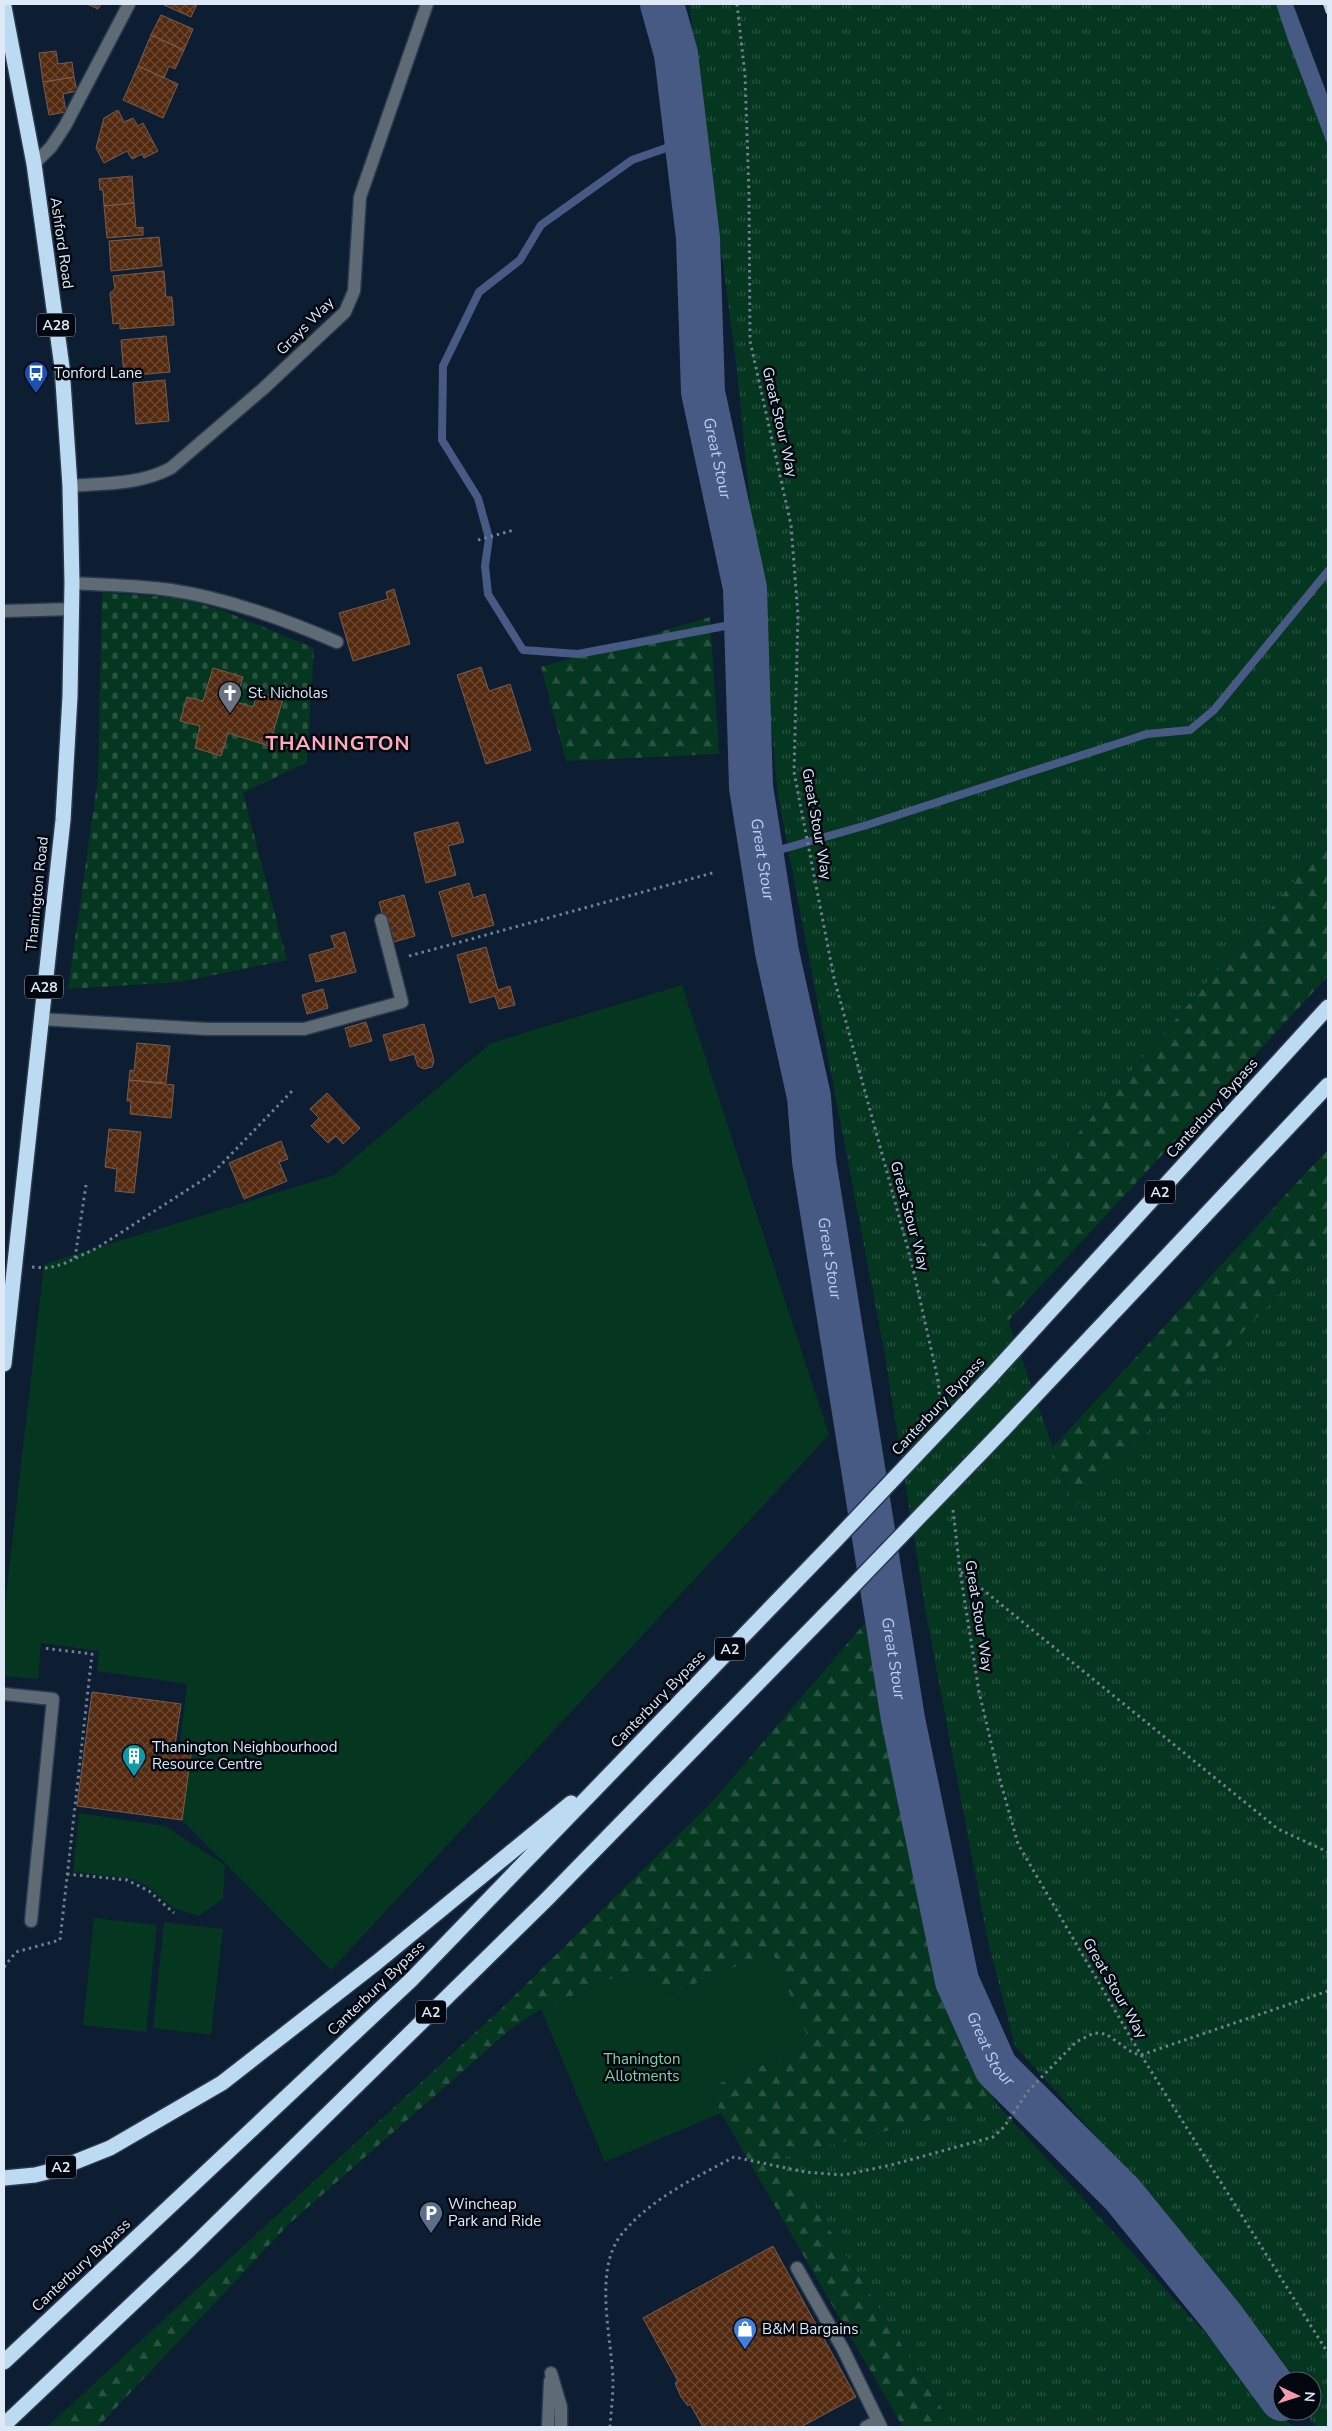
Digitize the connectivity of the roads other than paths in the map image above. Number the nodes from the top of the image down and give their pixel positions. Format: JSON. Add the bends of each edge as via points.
{"nodes":[{"id":1,"x":129,"y":4,"type":"edge"},
{"id":2,"x":427,"y":4,"type":"edge"},
{"id":3,"x":4,"y":7,"type":"edge"},
{"id":4,"x":34,"y":164,"type":"junction"},
{"id":5,"x":70,"y":486,"type":"junction"},
{"id":6,"x":72,"y":583,"type":"junction"},
{"id":7,"x":71,"y":609,"type":"junction"},
{"id":8,"x":4,"y":611,"type":"edge"},
{"id":9,"x":338,"y":642,"type":"dead end"},
{"id":10,"x":381,"y":920,"type":"dead end"},
{"id":11,"x":1328,"y":1007,"type":"edge"},
{"id":12,"x":40,"y":1019,"type":"junction"},
{"id":13,"x":1328,"y":1085,"type":"edge"},
{"id":14,"x":4,"y":1364,"type":"edge"},
{"id":15,"x":4,"y":1694,"type":"edge"},
{"id":16,"x":628,"y":1756,"type":"junction"},
{"id":17,"x":31,"y":1921,"type":"dead end"},
{"id":18,"x":6,"y":2175,"type":"edge"},
{"id":19,"x":797,"y":2268,"type":"dead end"},
{"id":20,"x":4,"y":2362,"type":"edge"},
{"id":21,"x":4,"y":2425,"type":"edge"},
{"id":22,"x":875,"y":2425,"type":"edge"},
{"id":23,"x":548,"y":2427,"type":"edge"},
{"id":24,"x":561,"y":2427,"type":"edge"}],
"edges":[{"from":1,"to":4,"type":"street","via":[[65,126]]},
{"from":2,"to":5,"type":"street","name":"Grays Way","via":[[360,197],[354,290],[345,312],[264,388],[171,468],[153,477],[128,482]]},
{"from":3,"to":4,"type":"highway","name":"Ashford Road","number":"A28"},
{"from":4,"to":5,"type":"highway","name":"Ashford Road","number":"A28","via":[[62,367]]},
{"from":5,"to":6,"type":"highway","name":"Thanington Road","number":"A28"},
{"from":6,"to":7,"type":"highway","name":"Thanington Road","number":"A28"},
{"from":6,"to":9,"type":"street","via":[[170,590],[217,599],[284,619]]},
{"from":7,"to":8,"type":"street"},
{"from":7,"to":12,"type":"highway","name":"Thanington Road","number":"A28","via":[[63,820]]},
{"from":10,"to":12,"type":"street","via":[[402,1002],[304,1029],[207,1029]]},
{"from":11,"to":16,"type":"highway","name":"Canterbury Bypass","number":"A2","bridge":true,"via":[[991,1376]]},
{"from":12,"to":14,"type":"highway","name":"Thanington Road","number":"A28"},
{"from":13,"to":21,"type":"highway","number":"A2","bridge":true,"via":[[1002,1431],[546,1900],[187,2252]]},
{"from":15,"to":17,"type":"street","via":[[53,1699]]},
{"from":16,"to":18,"type":"highway","number":"A2","via":[[222,2083],[110,2148],[55,2170],[35,2175]]},
{"from":16,"to":20,"type":"highway","name":"Canterbury Bypass","number":"A2","via":[[411,1980]]},
{"from":19,"to":22,"type":"street","via":[[843,2349]]},
{"from":23,"to":24,"type":"street","via":[[551,2373],[561,2407]]}]}
